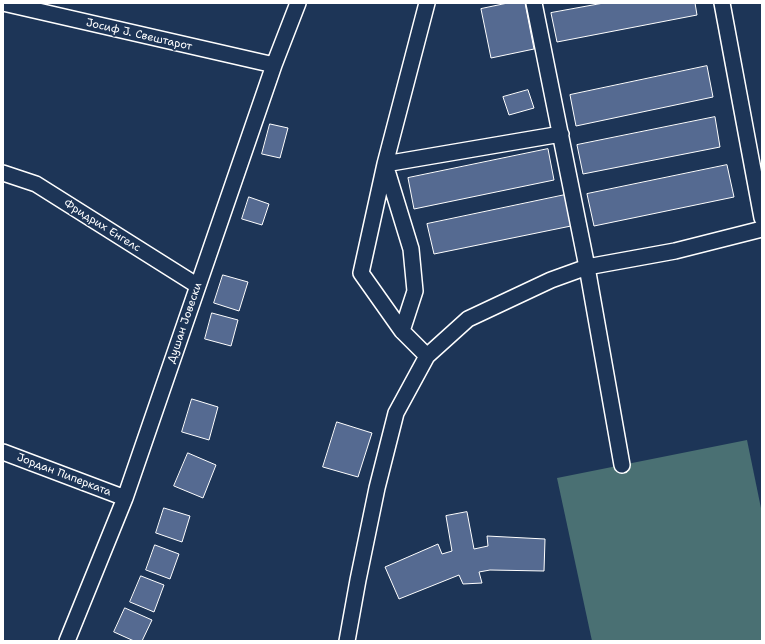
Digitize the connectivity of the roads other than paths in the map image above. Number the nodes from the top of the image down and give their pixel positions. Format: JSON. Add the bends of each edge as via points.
{"nodes":[{"id":1,"x":3,"y":3,"type":"edge"},
{"id":2,"x":298,"y":3,"type":"edge"},
{"id":3,"x":427,"y":3,"type":"edge"},
{"id":4,"x":534,"y":3,"type":"edge"},
{"id":5,"x":722,"y":3,"type":"edge"},
{"id":6,"x":274,"y":66,"type":"junction"},
{"id":7,"x":560,"y":134,"type":"junction"},
{"id":8,"x":386,"y":164,"type":"junction"},
{"id":9,"x":3,"y":173,"type":"edge"},
{"id":10,"x":762,"y":218,"type":"edge"},
{"id":11,"x":762,"y":229,"type":"edge"},
{"id":12,"x":587,"y":268,"type":"junction"},
{"id":13,"x":198,"y":286,"type":"junction"},
{"id":14,"x":402,"y":331,"type":"junction"},
{"id":15,"x":427,"y":356,"type":"junction"},
{"id":16,"x":3,"y":452,"type":"edge"},
{"id":17,"x":622,"y":465,"type":"dead end"},
{"id":18,"x":125,"y":498,"type":"junction"},
{"id":19,"x":67,"y":641,"type":"edge"},
{"id":20,"x":347,"y":641,"type":"edge"}],
"edges":[{"from":1,"to":6,"type":"street","name":"Јосиф Ј. Свештарот"},
{"from":2,"to":6,"type":"street","name":"Душан Јовески"},
{"from":3,"to":8,"type":"street"},
{"from":4,"to":7,"type":"street"},
{"from":5,"to":10,"type":"street"},
{"from":6,"to":13,"type":"street","name":"Душан Јовески"},
{"from":7,"to":8,"type":"street"},
{"from":7,"to":12,"type":"street"},
{"from":8,"to":14,"type":"street","via":[[411,249],[415,291]]},
{"from":8,"to":14,"type":"street","via":[[360,273]]},
{"from":9,"to":13,"type":"street","name":"Фридрих Енгелс","via":[[36,184]]},
{"from":11,"to":12,"type":"street","via":[[675,251]]},
{"from":12,"to":15,"type":"street","via":[[550,280],[468,319]]},
{"from":12,"to":17,"type":"street"},
{"from":13,"to":18,"type":"street","name":"Душан Јовески"},
{"from":14,"to":15,"type":"street"},
{"from":15,"to":20,"type":"street","via":[[396,413],[377,488]]},
{"from":16,"to":18,"type":"street","name":"Јордан Пиперката"},
{"from":18,"to":19,"type":"street","name":"Душан Јовески"}]}
